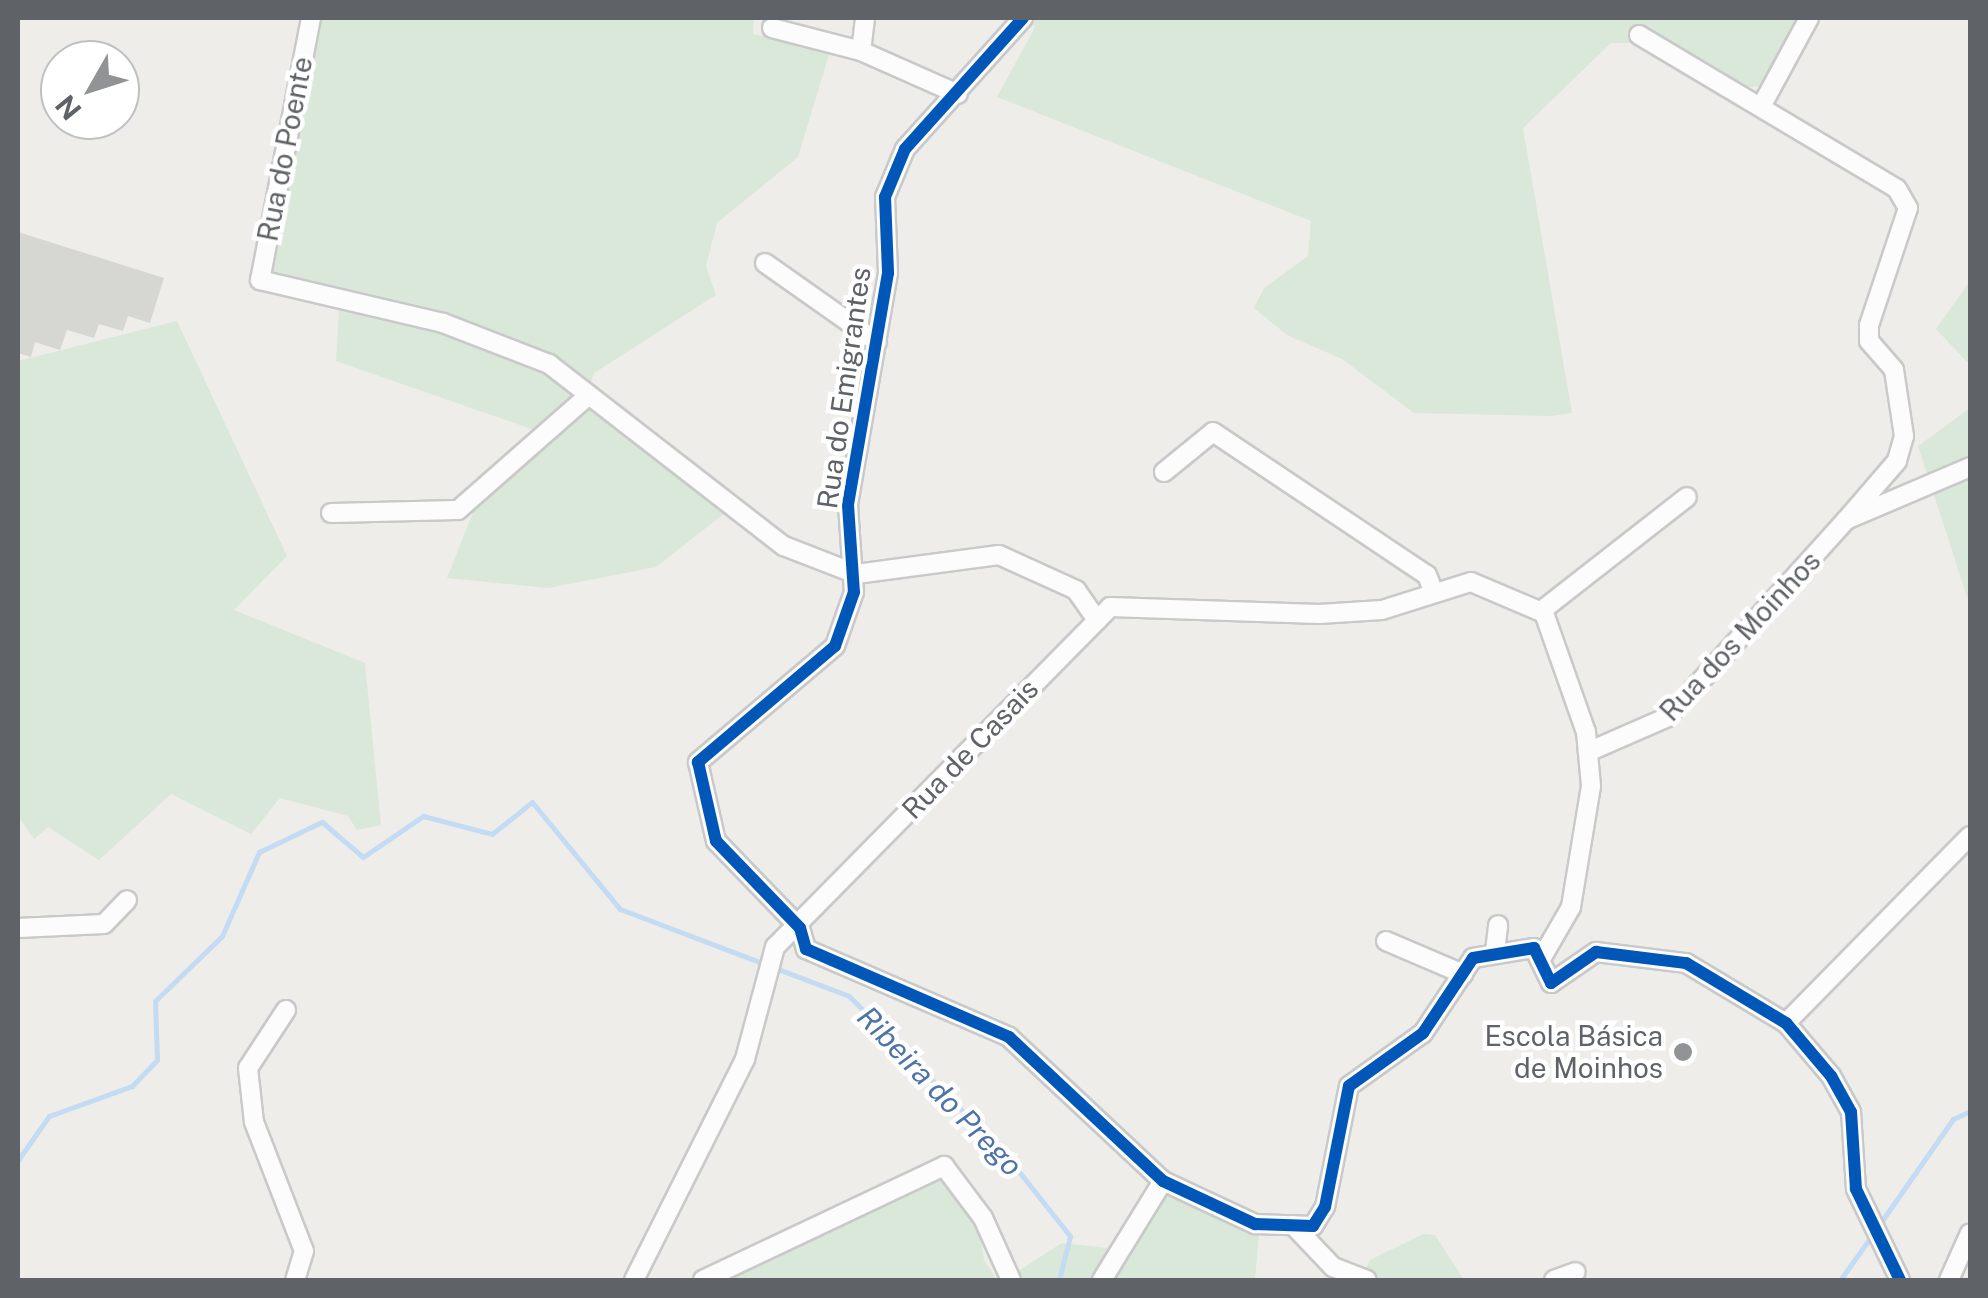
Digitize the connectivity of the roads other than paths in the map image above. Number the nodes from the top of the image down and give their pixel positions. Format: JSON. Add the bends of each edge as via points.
{"nodes":[{"id":1,"x":311,"y":18,"type":"edge"},
{"id":2,"x":866,"y":18,"type":"edge"},
{"id":3,"x":1023,"y":18,"type":"edge"},
{"id":4,"x":1809,"y":18,"type":"edge"},
{"id":5,"x":772,"y":28,"type":"dead end"},
{"id":6,"x":1639,"y":35,"type":"dead end"},
{"id":7,"x":861,"y":51,"type":"junction"},
{"id":8,"x":958,"y":94,"type":"junction"},
{"id":9,"x":1762,"y":105,"type":"junction"},
{"id":10,"x":766,"y":263,"type":"dead end"},
{"id":11,"x":877,"y":342,"type":"junction"},
{"id":12,"x":589,"y":395,"type":"junction"},
{"id":13,"x":1970,"y":467,"type":"edge"},
{"id":14,"x":1164,"y":472,"type":"dead end"},
{"id":15,"x":1687,"y":497,"type":"dead end"},
{"id":16,"x":332,"y":513,"type":"dead end"},
{"id":17,"x":1846,"y":520,"type":"junction"},
{"id":18,"x":856,"y":574,"type":"junction"},
{"id":19,"x":1432,"y":588,"type":"junction"},
{"id":20,"x":1541,"y":611,"type":"junction"},
{"id":21,"x":1098,"y":620,"type":"junction"},
{"id":22,"x":1588,"y":752,"type":"junction"},
{"id":23,"x":1970,"y":836,"type":"edge"},
{"id":24,"x":127,"y":900,"type":"dead end"},
{"id":25,"x":1498,"y":925,"type":"dead end"},
{"id":26,"x":18,"y":928,"type":"edge"},
{"id":27,"x":800,"y":928,"type":"junction"},
{"id":28,"x":1386,"y":941,"type":"dead end"},
{"id":29,"x":1494,"y":950,"type":"junction"},
{"id":30,"x":1541,"y":959,"type":"junction"},
{"id":31,"x":1462,"y":974,"type":"junction"},
{"id":32,"x":286,"y":1010,"type":"dead end"},
{"id":33,"x":1786,"y":1023,"type":"junction"},
{"id":34,"x":1162,"y":1180,"type":"junction"},
{"id":35,"x":1293,"y":1225,"type":"junction"},
{"id":36,"x":1970,"y":1233,"type":"edge"},
{"id":37,"x":1576,"y":1272,"type":"dead end"},
{"id":38,"x":295,"y":1280,"type":"edge"},
{"id":39,"x":634,"y":1280,"type":"edge"},
{"id":40,"x":702,"y":1280,"type":"edge"},
{"id":41,"x":1011,"y":1280,"type":"edge"},
{"id":42,"x":1102,"y":1280,"type":"edge"},
{"id":43,"x":1367,"y":1280,"type":"edge"},
{"id":44,"x":1554,"y":1280,"type":"edge"},
{"id":45,"x":1900,"y":1280,"type":"edge"},
{"id":46,"x":1949,"y":1280,"type":"edge"}],
"edges":[{"from":1,"to":12,"type":"street","name":"Rua do Poente","via":[[260,280],[443,323],[548,364]]},
{"from":2,"to":7,"type":"street"},
{"from":3,"to":8,"type":"street","name":"Rua do Emigrantes"},
{"from":4,"to":9,"type":"street"},
{"from":5,"to":7,"type":"street"},
{"from":6,"to":9,"type":"street"},
{"from":7,"to":8,"type":"street"},
{"from":8,"to":11,"type":"street","name":"Rua do Emigrantes","via":[[905,150],[885,198],[888,273]]},
{"from":9,"to":17,"type":"street","via":[[1897,189],[1908,208],[1869,341],[1894,370],[1904,436],[1897,460]]},
{"from":10,"to":11,"type":"street"},
{"from":11,"to":18,"type":"street","name":"Rua do Emigrantes","via":[[848,505]]},
{"from":12,"to":16,"type":"street","via":[[458,510]]},
{"from":12,"to":18,"type":"street","via":[[784,546]]},
{"from":13,"to":17,"type":"street","name":"Rua dos Moinhos"},
{"from":14,"to":19,"type":"street","via":[[1213,432],[1427,575]]},
{"from":15,"to":20,"type":"street"},
{"from":17,"to":22,"type":"street","name":"Rua dos Moinhos","via":[[1668,717]]},
{"from":18,"to":21,"type":"street","via":[[999,555],[1076,590]]},
{"from":18,"to":27,"type":"street","via":[[835,646],[698,762],[716,841]]},
{"from":19,"to":20,"type":"street","name":"Rua de Casais","via":[[1471,582]]},
{"from":19,"to":21,"type":"street","name":"Rua de Casais","via":[[1382,610],[1164,604],[1110,607]]},
{"from":20,"to":22,"type":"street","via":[[1564,657]]},
{"from":21,"to":27,"type":"street","name":"Rua de Casais"},
{"from":22,"to":30,"type":"street","via":[[1571,908]]},
{"from":23,"to":33,"type":"street"},
{"from":24,"to":26,"type":"street","via":[[104,924]]},
{"from":25,"to":29,"type":"street"},
{"from":27,"to":34,"type":"street","via":[[806,949],[860,979],[958,1009],[1009,1037]]},
{"from":27,"to":39,"type":"street","name":"Rua de Casais","via":[[772,953],[745,1059]]},
{"from":28,"to":31,"type":"street"},
{"from":29,"to":30,"type":"street","via":[[1534,948]]},
{"from":29,"to":31,"type":"street"},
{"from":30,"to":33,"type":"street","via":[[1551,983],[1596,952],[1686,964]]},
{"from":31,"to":35,"type":"street","via":[[1424,1033],[1348,1086],[1326,1207],[1314,1226]]},
{"from":32,"to":38,"type":"street","via":[[248,1068],[254,1122],[304,1252]]},
{"from":33,"to":45,"type":"street","via":[[1851,1112],[1866,1218]]},
{"from":34,"to":35,"type":"street","via":[[1255,1224]]},
{"from":34,"to":42,"type":"street"},
{"from":35,"to":43,"type":"street","via":[[1333,1267]]},
{"from":36,"to":46,"type":"street"},
{"from":37,"to":44,"type":"street"},
{"from":40,"to":41,"type":"street","via":[[944,1166],[984,1218]]}]}
